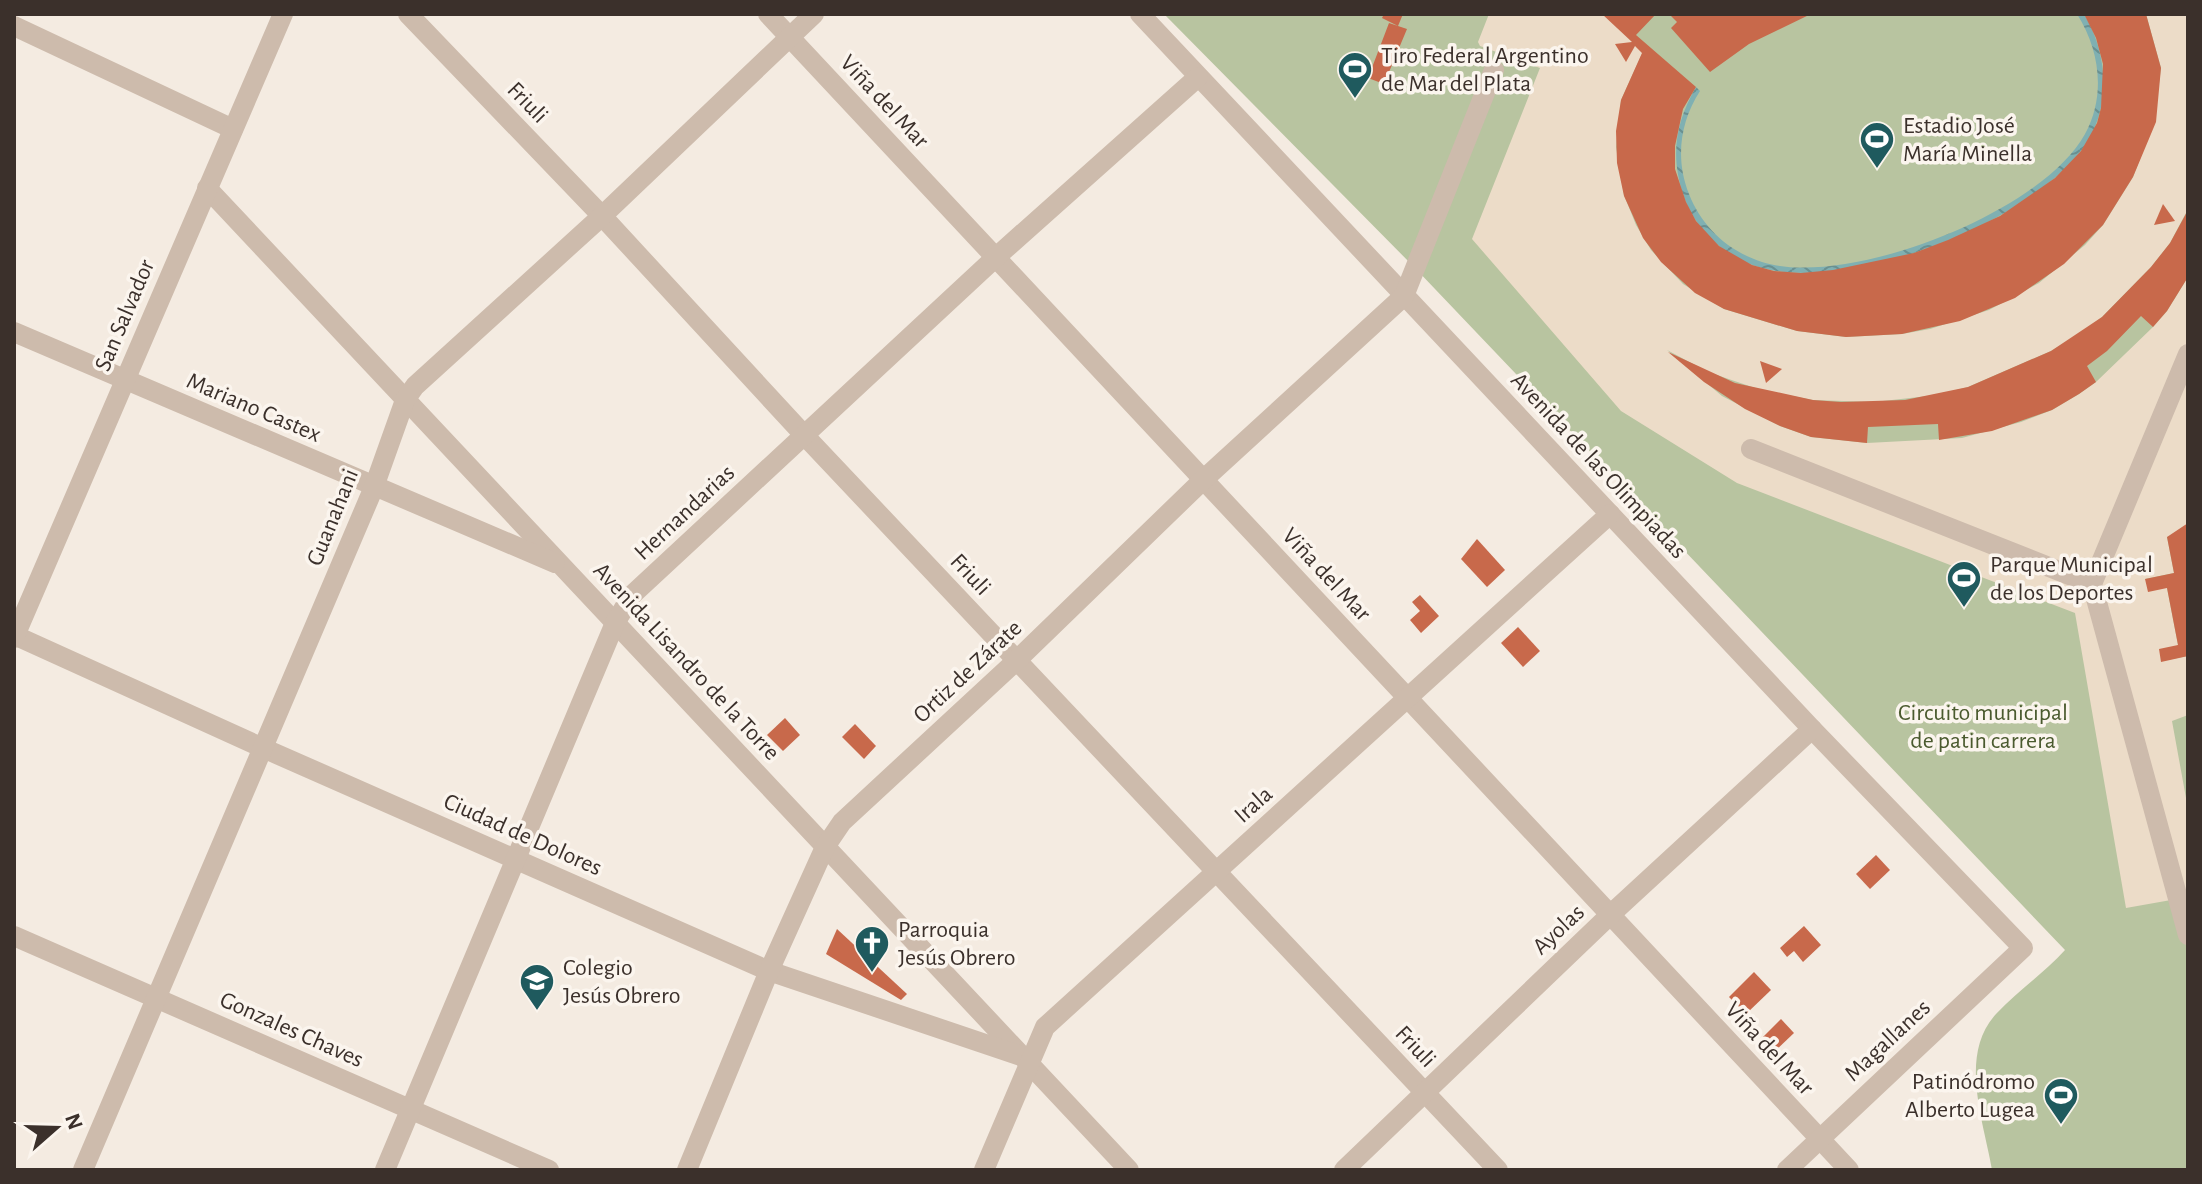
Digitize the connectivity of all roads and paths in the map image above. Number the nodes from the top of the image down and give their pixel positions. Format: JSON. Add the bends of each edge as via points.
{"nodes":[{"id":1,"x":283,"y":14,"type":"edge"},
{"id":2,"x":408,"y":14,"type":"edge"},
{"id":3,"x":768,"y":14,"type":"edge"},
{"id":4,"x":814,"y":14,"type":"edge"},
{"id":5,"x":1140,"y":14,"type":"edge"},
{"id":6,"x":14,"y":26,"type":"edge"},
{"id":7,"x":789,"y":37,"type":"junction"},
{"id":8,"x":1494,"y":70,"type":"dead end"},
{"id":9,"x":1198,"y":77,"type":"junction"},
{"id":10,"x":233,"y":129,"type":"junction"},
{"id":11,"x":207,"y":188,"type":"junction"},
{"id":12,"x":602,"y":216,"type":"junction"},
{"id":13,"x":995,"y":258,"type":"junction"},
{"id":14,"x":1404,"y":296,"type":"junction"},
{"id":15,"x":14,"y":332,"type":"edge"},
{"id":16,"x":2188,"y":354,"type":"edge"},
{"id":17,"x":124,"y":380,"type":"junction"},
{"id":18,"x":405,"y":400,"type":"junction"},
{"id":19,"x":805,"y":436,"type":"junction"},
{"id":20,"x":1751,"y":449,"type":"dead end"},
{"id":21,"x":1203,"y":480,"type":"junction"},
{"id":22,"x":374,"y":487,"type":"junction"},
{"id":23,"x":1610,"y":514,"type":"junction"},
{"id":24,"x":562,"y":566,"type":"junction"},
{"id":25,"x":2092,"y":584,"type":"junction"},
{"id":26,"x":615,"y":623,"type":"junction"},
{"id":27,"x":14,"y":636,"type":"edge"},
{"id":28,"x":1017,"y":660,"type":"junction"},
{"id":29,"x":1408,"y":699,"type":"junction"},
{"id":30,"x":1812,"y":729,"type":"junction"},
{"id":31,"x":263,"y":748,"type":"junction"},
{"id":32,"x":825,"y":847,"type":"junction"},
{"id":33,"x":515,"y":859,"type":"junction"},
{"id":34,"x":1217,"y":871,"type":"junction"},
{"id":35,"x":1610,"y":915,"type":"junction"},
{"id":36,"x":2188,"y":935,"type":"edge"},
{"id":37,"x":14,"y":936,"type":"edge"},
{"id":38,"x":2023,"y":948,"type":"joint"},
{"id":39,"x":769,"y":971,"type":"junction"},
{"id":40,"x":158,"y":999,"type":"junction"},
{"id":41,"x":1025,"y":1059,"type":"junction"},
{"id":42,"x":1424,"y":1092,"type":"junction"},
{"id":43,"x":411,"y":1110,"type":"junction"},
{"id":44,"x":1819,"y":1139,"type":"junction"},
{"id":45,"x":83,"y":1170,"type":"edge"},
{"id":46,"x":385,"y":1170,"type":"edge"},
{"id":47,"x":549,"y":1170,"type":"edge"},
{"id":48,"x":687,"y":1170,"type":"edge"},
{"id":49,"x":984,"y":1170,"type":"edge"},
{"id":50,"x":1129,"y":1170,"type":"edge"},
{"id":51,"x":1344,"y":1170,"type":"edge"},
{"id":52,"x":1498,"y":1170,"type":"edge"},
{"id":53,"x":1787,"y":1170,"type":"edge"},
{"id":54,"x":1849,"y":1170,"type":"edge"}],
"edges":[{"from":1,"to":10,"type":"street","name":"San Salvador"},
{"from":2,"to":12,"type":"street","name":"Friuli"},
{"from":3,"to":7,"type":"street","name":"Viña del Mar"},
{"from":4,"to":7,"type":"street","name":"Guanahani"},
{"from":5,"to":9,"type":"street","name":"Avenida de las Olimpiadas"},
{"from":6,"to":10,"type":"street"},
{"from":7,"to":12,"type":"street","name":"Guanahani"},
{"from":7,"to":13,"type":"street","name":"Viña del Mar"},
{"from":8,"to":14,"type":"street"},
{"from":9,"to":13,"type":"street","name":"Hernandarias"},
{"from":9,"to":14,"type":"street","name":"Avenida de las Olimpiadas"},
{"from":10,"to":11,"type":"street","name":"San Salvador"},
{"from":11,"to":17,"type":"street","name":"San Salvador"},
{"from":11,"to":18,"type":"street","name":"Avenida Lisandro de la Torre"},
{"from":12,"to":18,"type":"street","name":"Guanahani"},
{"from":12,"to":19,"type":"street","name":"Friuli"},
{"from":13,"to":19,"type":"street","name":"Hernandarias"},
{"from":13,"to":21,"type":"street","name":"Viña del Mar"},
{"from":14,"to":21,"type":"street","name":"Ortiz de Zárate"},
{"from":14,"to":23,"type":"street","name":"Avenida de las Olimpiadas"},
{"from":15,"to":17,"type":"street","name":"Mariano Castex"},
{"from":16,"to":25,"type":"street"},
{"from":17,"to":22,"type":"street","name":"Mariano Castex"},
{"from":17,"to":27,"type":"street","name":"San Salvador"},
{"from":18,"to":22,"type":"street","name":"Guanahani"},
{"from":18,"to":24,"type":"street","name":"Avenida Lisandro de la Torre"},
{"from":19,"to":26,"type":"street","name":"Hernandarias","via":[[632,595]]},
{"from":19,"to":28,"type":"street","name":"Friuli"},
{"from":20,"to":25,"type":"street"},
{"from":21,"to":28,"type":"street","name":"Ortiz de Zárate"},
{"from":21,"to":29,"type":"street","name":"Viña del Mar"},
{"from":22,"to":24,"type":"street","name":"Mariano Castex"},
{"from":22,"to":31,"type":"street","name":"Guanahani"},
{"from":23,"to":29,"type":"street","name":"Irala"},
{"from":23,"to":30,"type":"street","name":"Avenida de las Olimpiadas"},
{"from":24,"to":26,"type":"street","name":"Avenida Lisandro de la Torre"},
{"from":25,"to":36,"type":"street"},
{"from":26,"to":32,"type":"street","name":"Avenida Lisandro de la Torre"},
{"from":26,"to":33,"type":"street","name":"Hernandarias"},
{"from":27,"to":31,"type":"street","name":"Ciudad de Dolores"},
{"from":28,"to":32,"type":"street","name":"Ortiz de Zárate","via":[[842,822]]},
{"from":28,"to":34,"type":"street","name":"Friuli"},
{"from":29,"to":34,"type":"street","name":"Irala"},
{"from":29,"to":35,"type":"street","name":"Viña del Mar"},
{"from":30,"to":35,"type":"street","name":"Ayolas"},
{"from":30,"to":38,"type":"street","name":"Avenida de las Olimpiadas"},
{"from":31,"to":33,"type":"street","name":"Ciudad de Dolores"},
{"from":31,"to":40,"type":"street","name":"Guanahani"},
{"from":32,"to":39,"type":"street","name":"Ortiz de Zárate"},
{"from":32,"to":41,"type":"street","name":"Avenida Lisandro de la Torre"},
{"from":33,"to":39,"type":"street","name":"Ciudad de Dolores"},
{"from":33,"to":43,"type":"street","name":"Hernandarias"},
{"from":34,"to":41,"type":"street","name":"Irala","via":[[1045,1027]]},
{"from":34,"to":42,"type":"street","name":"Friuli"},
{"from":35,"to":42,"type":"street","name":"Ayolas"},
{"from":35,"to":44,"type":"street","name":"Viña del Mar"},
{"from":37,"to":40,"type":"street","name":"Gonzales Chaves"},
{"from":38,"to":44,"type":"street","name":"Magallanes"},
{"from":39,"to":41,"type":"street","name":"Ciudad de Dolores"},
{"from":39,"to":48,"type":"street","name":"Ortiz de Zárate"},
{"from":40,"to":43,"type":"street","name":"Gonzales Chaves"},
{"from":40,"to":45,"type":"street","name":"Guanahani"},
{"from":41,"to":49,"type":"street","name":"Irala"},
{"from":41,"to":50,"type":"street","name":"Avenida Lisandro de la Torre"},
{"from":42,"to":51,"type":"street","name":"Ayolas"},
{"from":42,"to":52,"type":"street","name":"Friuli"},
{"from":43,"to":46,"type":"street","name":"Hernandarias"},
{"from":43,"to":47,"type":"street","name":"Gonzales Chaves"},
{"from":44,"to":53,"type":"street","name":"Magallanes"},
{"from":44,"to":54,"type":"street","name":"Viña del Mar"}]}
